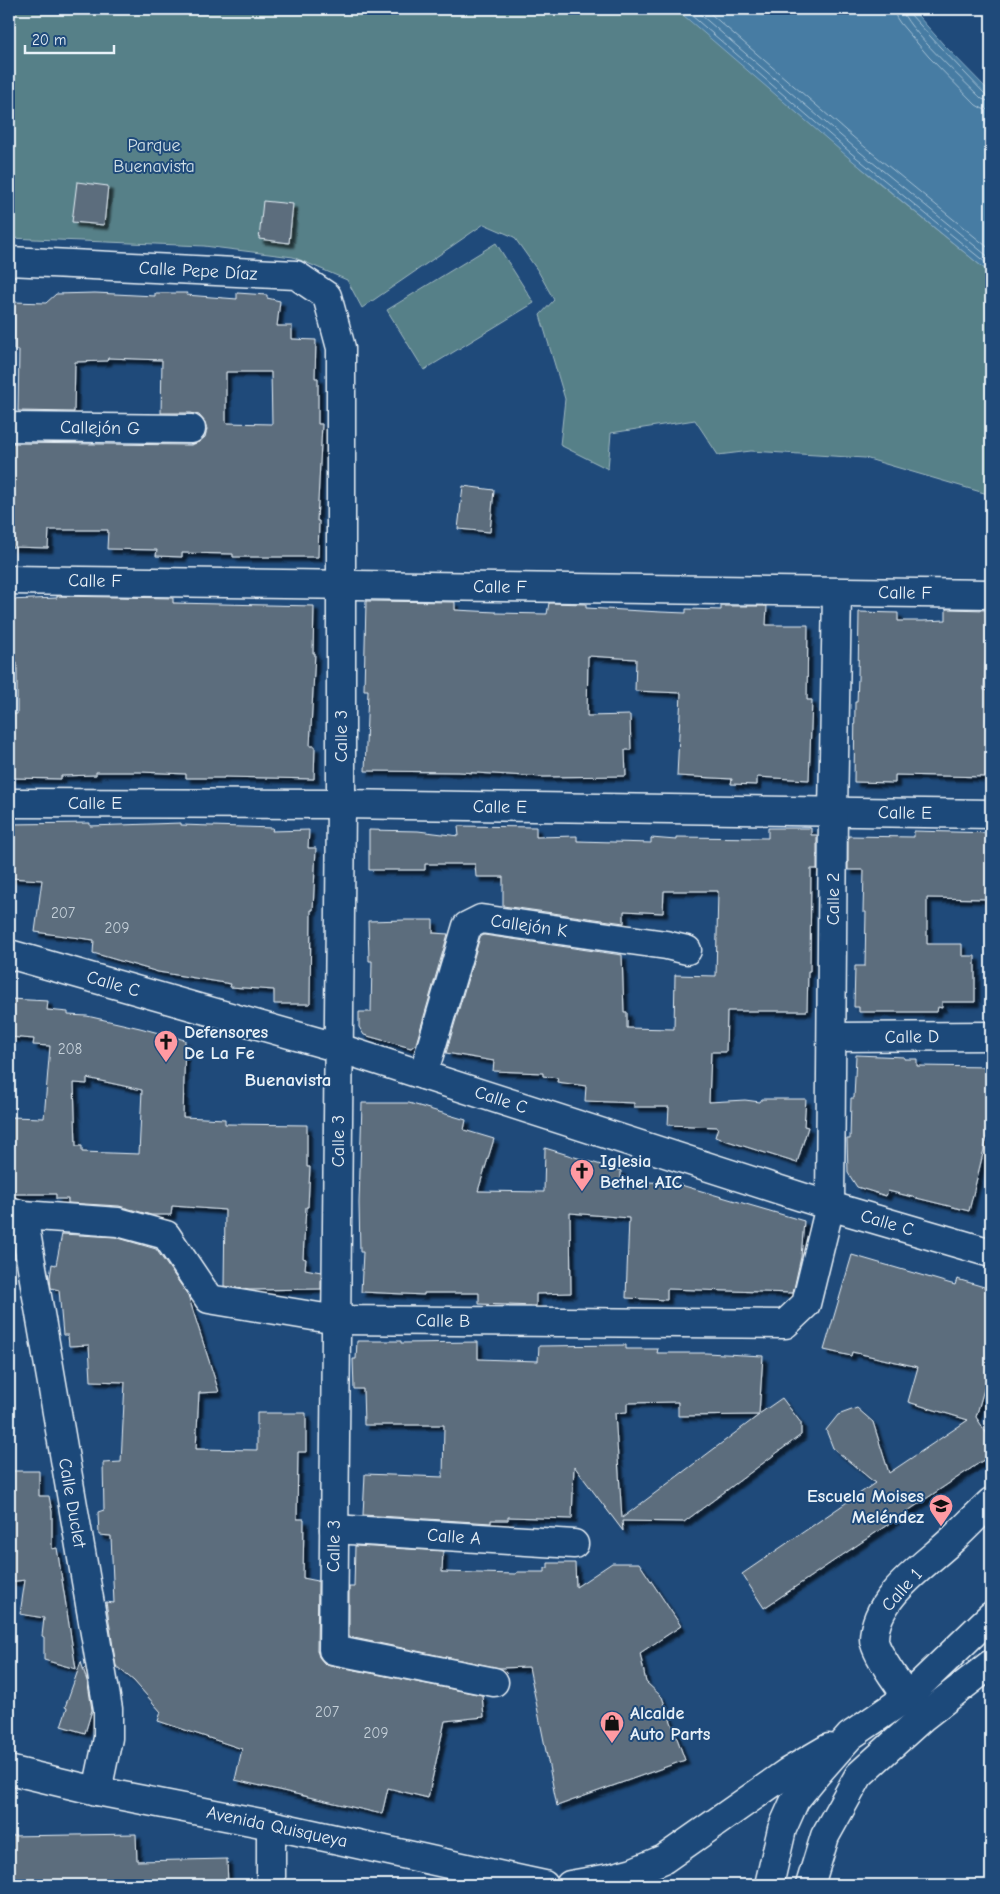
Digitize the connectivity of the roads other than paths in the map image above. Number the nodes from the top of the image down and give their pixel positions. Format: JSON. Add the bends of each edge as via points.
{"nodes":[{"id":1,"x":9,"y":261,"type":"edge"},
{"id":2,"x":341,"y":348,"type":"joint"},
{"id":3,"x":9,"y":427,"type":"edge"},
{"id":4,"x":191,"y":429,"type":"dead end"},
{"id":5,"x":9,"y":580,"type":"edge"},
{"id":6,"x":341,"y":584,"type":"junction"},
{"id":7,"x":837,"y":592,"type":"junction"},
{"id":8,"x":991,"y":594,"type":"edge"},
{"id":9,"x":9,"y":803,"type":"edge"},
{"id":10,"x":340,"y":804,"type":"junction"},
{"id":11,"x":833,"y":812,"type":"junction"},
{"id":12,"x":991,"y":814,"type":"edge"},
{"id":13,"x":687,"y":950,"type":"dead end"},
{"id":14,"x":9,"y":954,"type":"edge"},
{"id":15,"x":991,"y":1036,"type":"edge"},
{"id":16,"x":833,"y":1038,"type":"junction"},
{"id":17,"x":339,"y":1048,"type":"junction"},
{"id":18,"x":423,"y":1075,"type":"junction"},
{"id":19,"x":830,"y":1206,"type":"junction"},
{"id":20,"x":16,"y":1213,"type":"edge"},
{"id":21,"x":991,"y":1253,"type":"edge"},
{"id":22,"x":337,"y":1320,"type":"junction"},
{"id":23,"x":991,"y":1502,"type":"edge"},
{"id":24,"x":334,"y":1529,"type":"junction"},
{"id":25,"x":574,"y":1544,"type":"dead end"},
{"id":26,"x":991,"y":1616,"type":"edge"},
{"id":27,"x":991,"y":1664,"type":"edge"},
{"id":28,"x":494,"y":1682,"type":"dead end"},
{"id":29,"x":915,"y":1707,"type":"junction"},
{"id":30,"x":850,"y":1736,"type":"junction"},
{"id":31,"x":9,"y":1770,"type":"edge"},
{"id":32,"x":97,"y":1791,"type":"junction"},
{"id":33,"x":271,"y":1825,"type":"junction"},
{"id":34,"x":271,"y":1885,"type":"edge"},
{"id":35,"x":544,"y":1885,"type":"edge"},
{"id":36,"x":570,"y":1885,"type":"edge"},
{"id":37,"x":769,"y":1885,"type":"edge"},
{"id":38,"x":810,"y":1885,"type":"edge"}],
"edges":[{"from":1,"to":2,"type":"street","name":"Calle Pepe Díaz","via":[[296,276],[327,296]]},
{"from":2,"to":6,"type":"street","name":"Calle 3"},
{"from":3,"to":4,"type":"street","name":"Callejón G"},
{"from":5,"to":6,"type":"street","name":"Calle F"},
{"from":6,"to":7,"type":"street","name":"Calle F"},
{"from":6,"to":10,"type":"street","name":"Calle 3"},
{"from":7,"to":8,"type":"street","name":"Calle F"},
{"from":7,"to":11,"type":"street","name":"Calle 2"},
{"from":9,"to":10,"type":"street","name":"Calle E"},
{"from":10,"to":11,"type":"street","name":"Calle E"},
{"from":10,"to":17,"type":"street","name":"Calle 3"},
{"from":11,"to":12,"type":"street","name":"Calle E"},
{"from":11,"to":16,"type":"street","name":"Calle 2"},
{"from":13,"to":18,"type":"street","name":"Callejón K","via":[[481,919],[466,926]]},
{"from":14,"to":17,"type":"street","name":"Calle C"},
{"from":15,"to":16,"type":"street","name":"Calle D"},
{"from":16,"to":19,"type":"street","name":"Calle 2"},
{"from":17,"to":18,"type":"street","name":"Calle C"},
{"from":17,"to":22,"type":"street","name":"Calle 3"},
{"from":18,"to":19,"type":"street","name":"Calle C"},
{"from":19,"to":21,"type":"street","name":"Calle C"},
{"from":19,"to":22,"type":"street","name":"Calle B","via":[[806,1304],[784,1324]]},
{"from":20,"to":22,"type":"street","name":"Calle B","via":[[118,1222],[166,1235],[209,1299]]},
{"from":20,"to":32,"type":"street","name":"Calle Duclet","via":[[108,1708],[108,1738]]},
{"from":22,"to":24,"type":"street","name":"Calle 3"},
{"from":23,"to":29,"type":"street","name":"Calle 1","via":[[899,1587],[879,1614],[874,1640],[879,1653]]},
{"from":24,"to":25,"type":"street","name":"Calle A"},
{"from":24,"to":28,"type":"street","name":"Calle 3","via":[[333,1650]]},
{"from":26,"to":29,"type":"street"},
{"from":27,"to":29,"type":"street"},
{"from":29,"to":30,"type":"street"},
{"from":29,"to":38,"type":"street","via":[[859,1775],[825,1836]]},
{"from":30,"to":36,"type":"street","via":[[788,1772],[664,1859],[633,1872]]},
{"from":30,"to":37,"type":"street","via":[[795,1800],[782,1829]]},
{"from":31,"to":32,"type":"street","name":"Avenida Quisqueya"},
{"from":32,"to":33,"type":"street","name":"Avenida Quisqueya"},
{"from":33,"to":34,"type":"street"},
{"from":33,"to":35,"type":"street","name":"Avenida Quisqueya"}]}
